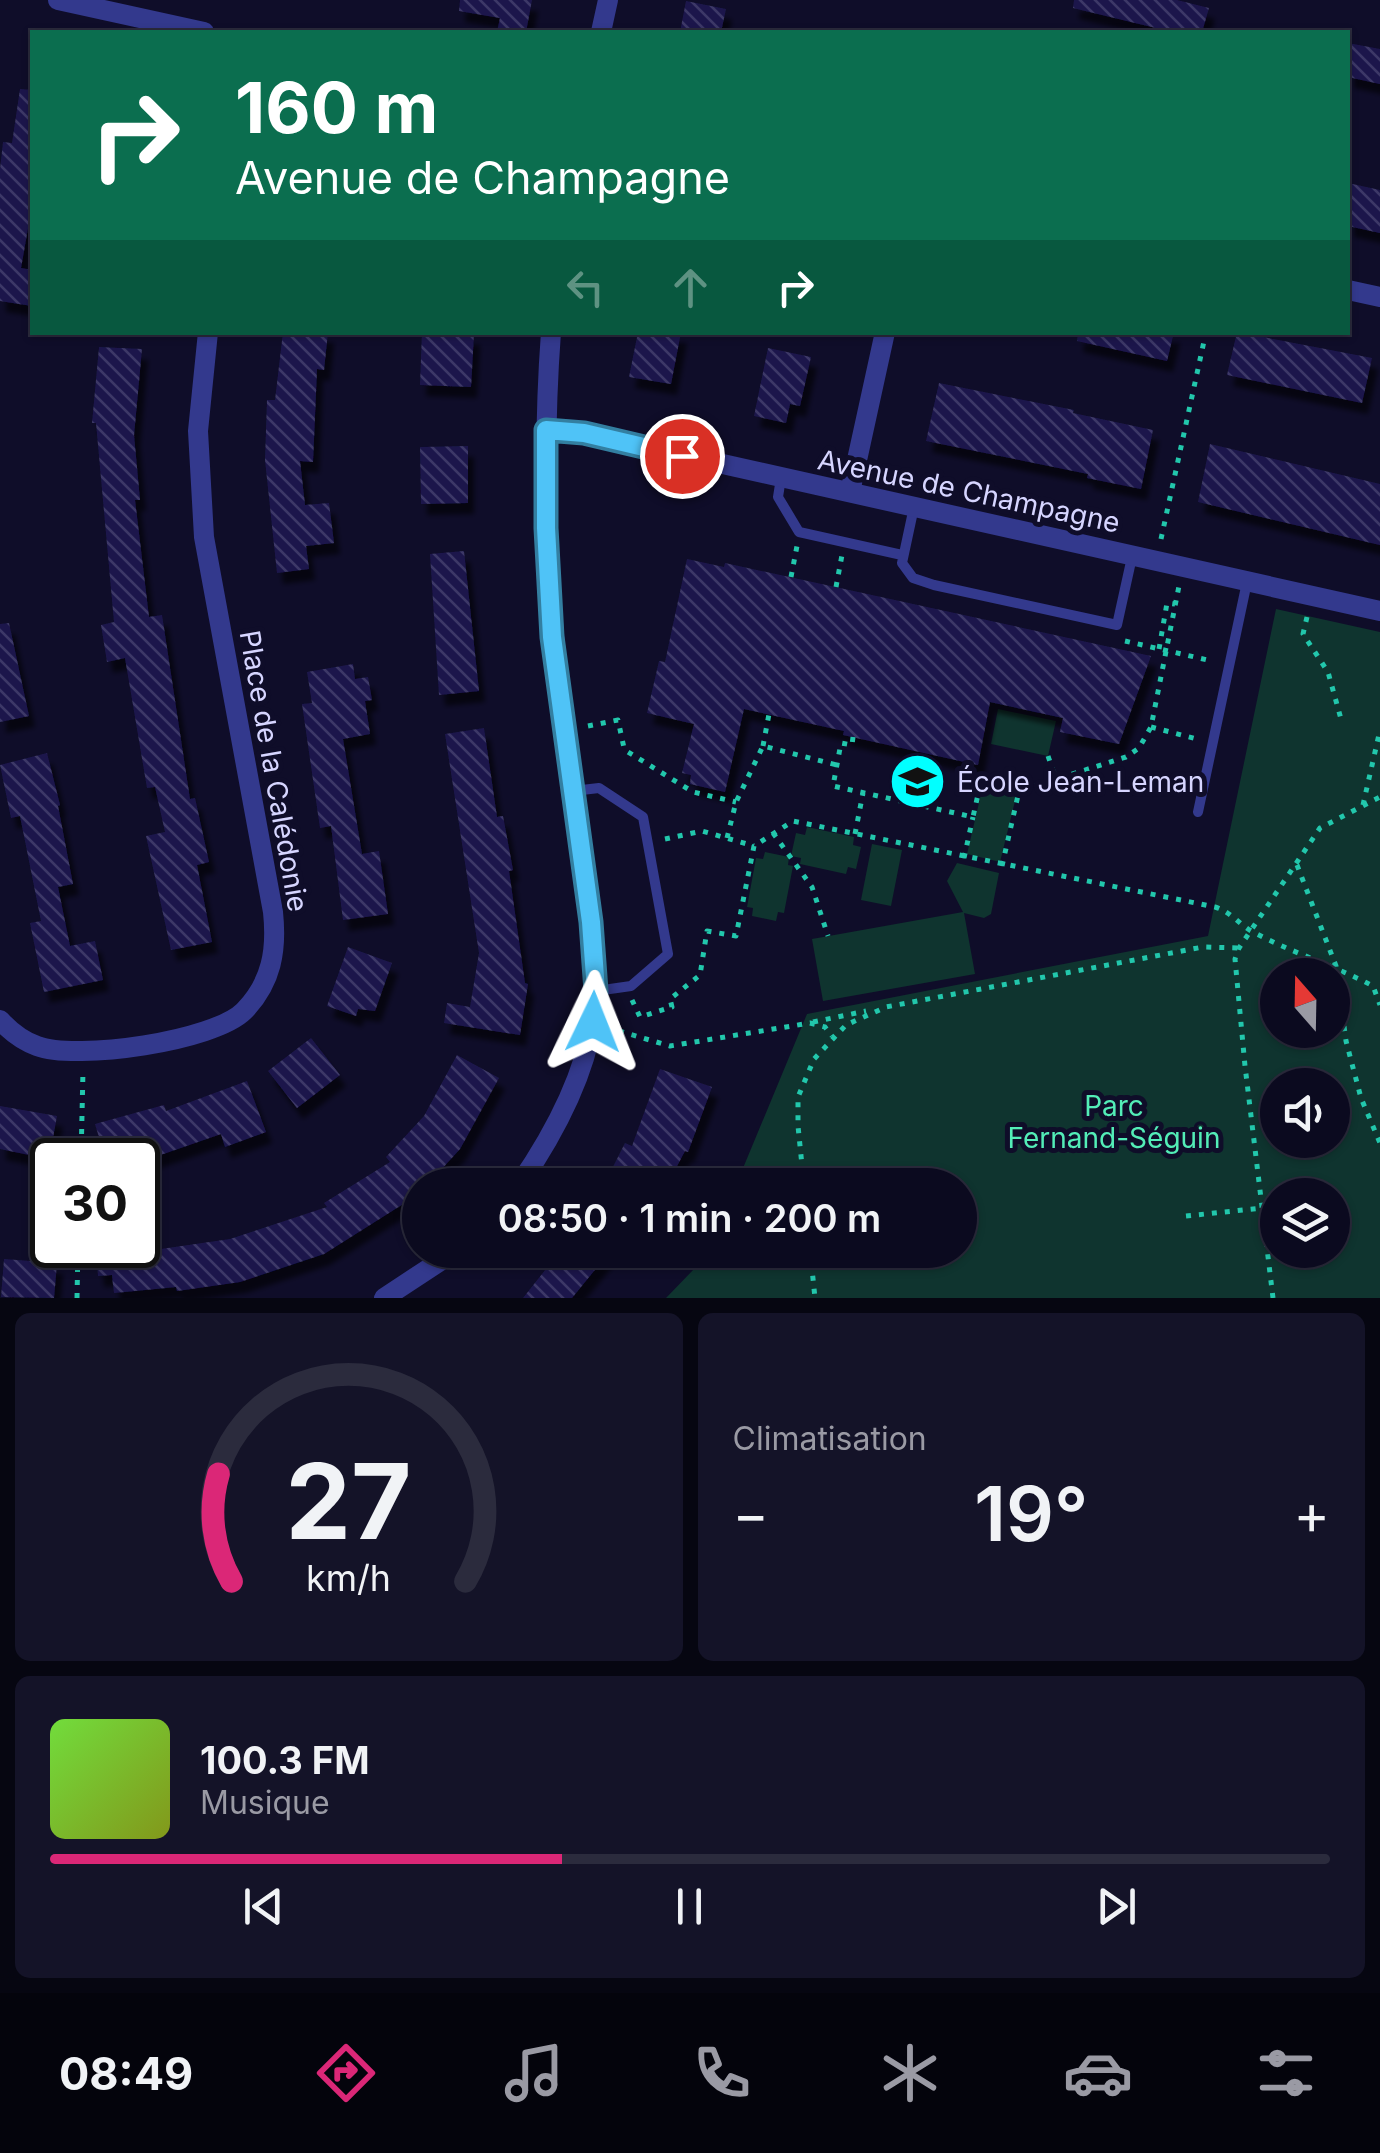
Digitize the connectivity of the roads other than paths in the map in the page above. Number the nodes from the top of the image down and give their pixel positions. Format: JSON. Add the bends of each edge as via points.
{"nodes":[{"id":1,"x":58,"y":0,"type":"edge"},
{"id":2,"x":608,"y":0,"type":"edge"},
{"id":3,"x":195,"y":30,"type":"edge"},
{"id":4,"x":601,"y":30,"type":"edge"},
{"id":5,"x":1350,"y":290,"type":"edge"},
{"id":6,"x":1380,"y":297,"type":"edge"},
{"id":7,"x":208,"y":335,"type":"edge"},
{"id":8,"x":551,"y":335,"type":"edge"},
{"id":9,"x":885,"y":335,"type":"edge"},
{"id":10,"x":546,"y":430,"type":"junction"},
{"id":11,"x":781,"y":478,"type":"junction"},
{"id":12,"x":850,"y":492,"type":"junction"},
{"id":13,"x":914,"y":507,"type":"junction"},
{"id":14,"x":902,"y":555,"type":"junction"},
{"id":15,"x":1132,"y":556,"type":"junction"},
{"id":16,"x":1247,"y":582,"type":"junction"},
{"id":17,"x":1380,"y":610,"type":"edge"},
{"id":18,"x":572,"y":791,"type":"junction"},
{"id":19,"x":1198,"y":812,"type":"dead end"},
{"id":20,"x":596,"y":991,"type":"junction"},
{"id":21,"x":0,"y":1020,"type":"edge"},
{"id":22,"x":529,"y":1168,"type":"edge"},
{"id":23,"x":429,"y":1268,"type":"edge"},
{"id":24,"x":384,"y":1298,"type":"edge"}],
"edges":[{"from":1,"to":3,"type":"street"},
{"from":2,"to":4,"type":"street"},
{"from":5,"to":6,"type":"street"},
{"from":7,"to":21,"type":"street","name":"Place de la Calédonie","via":[[198,414],[200,496],[273,912],[268,976],[227,1024],[181,1038],[94,1052],[54,1050],[18,1037]]},
{"from":8,"to":10,"type":"street"},
{"from":9,"to":12,"type":"street"},
{"from":10,"to":11,"type":"street","name":"Avenue de Champagne"},
{"from":10,"to":18,"type":"street","via":[[552,637]]},
{"from":11,"to":12,"type":"street","name":"Avenue de Champagne"},
{"from":11,"to":14,"type":"lane","via":[[778,498],[799,532]]},
{"from":12,"to":13,"type":"street","name":"Avenue de Champagne"},
{"from":13,"to":14,"type":"lane"},
{"from":13,"to":15,"type":"street","name":"Avenue de Champagne"},
{"from":14,"to":15,"type":"lane","via":[[913,578],[1117,625]]},
{"from":15,"to":16,"type":"street","name":"Avenue de Champagne"},
{"from":16,"to":17,"type":"street","name":"Avenue de Champagne"},
{"from":16,"to":19,"type":"lane"},
{"from":18,"to":20,"type":"street"},
{"from":18,"to":20,"type":"lane","via":[[598,788],[643,817],[668,954],[631,986]]},
{"from":20,"to":22,"type":"street","via":[[572,1088]]},
{"from":23,"to":24,"type":"street"}]}
